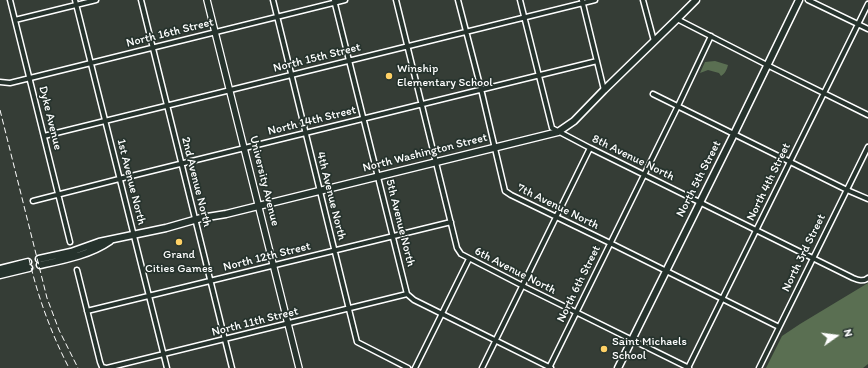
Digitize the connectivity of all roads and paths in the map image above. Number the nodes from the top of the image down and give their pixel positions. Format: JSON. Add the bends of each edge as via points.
{"nodes":[{"id":1,"x":10,"y":0,"type":"edge"},
{"id":2,"x":96,"y":0,"type":"edge"},
{"id":3,"x":140,"y":0,"type":"edge"},
{"id":4,"x":207,"y":0,"type":"edge"},
{"id":5,"x":273,"y":0,"type":"edge"},
{"id":6,"x":345,"y":0,"type":"edge"},
{"id":7,"x":396,"y":0,"type":"edge"},
{"id":8,"x":458,"y":0,"type":"edge"},
{"id":9,"x":520,"y":0,"type":"edge"},
{"id":10,"x":595,"y":0,"type":"edge"},
{"id":11,"x":643,"y":0,"type":"edge"},
{"id":12,"x":696,"y":0,"type":"edge"},
{"id":13,"x":799,"y":0,"type":"edge"},
{"id":14,"x":808,"y":0,"type":"edge"},
{"id":15,"x":334,"y":1,"type":"edge"},
{"id":16,"x":76,"y":2,"type":"edge"},
{"id":17,"x":582,"y":2,"type":"edge"},
{"id":18,"x":868,"y":4,"type":"edge"},
{"id":19,"x":277,"y":17,"type":"junction"},
{"id":20,"x":524,"y":17,"type":"junction"},
{"id":21,"x":677,"y":19,"type":"junction"},
{"id":22,"x":15,"y":20,"type":"junction"},
{"id":23,"x":858,"y":25,"type":"junction"},
{"id":24,"x":868,"y":29,"type":"edge"},
{"id":25,"x":215,"y":32,"type":"junction"},
{"id":26,"x":466,"y":32,"type":"junction"},
{"id":27,"x":711,"y":36,"type":"junction"},
{"id":28,"x":654,"y":42,"type":"junction"},
{"id":29,"x":408,"y":46,"type":"junction"},
{"id":30,"x":152,"y":48,"type":"junction"},
{"id":31,"x":349,"y":61,"type":"junction"},
{"id":32,"x":597,"y":61,"type":"junction"},
{"id":33,"x":91,"y":63,"type":"junction"},
{"id":34,"x":767,"y":65,"type":"junction"},
{"id":35,"x":291,"y":75,"type":"junction"},
{"id":36,"x":539,"y":76,"type":"junction"},
{"id":37,"x":30,"y":78,"type":"junction"},
{"id":38,"x":0,"y":82,"type":"edge"},
{"id":39,"x":481,"y":89,"type":"junction"},
{"id":40,"x":230,"y":90,"type":"junction"},
{"id":41,"x":604,"y":90,"type":"junction"},
{"id":42,"x":824,"y":93,"type":"junction"},
{"id":43,"x":653,"y":94,"type":"dead end"},
{"id":44,"x":422,"y":104,"type":"junction"},
{"id":45,"x":167,"y":106,"type":"junction"},
{"id":46,"x":677,"y":106,"type":"junction"},
{"id":47,"x":868,"y":115,"type":"edge"},
{"id":48,"x":364,"y":119,"type":"junction"},
{"id":49,"x":106,"y":121,"type":"junction"},
{"id":50,"x":558,"y":132,"type":"junction"},
{"id":51,"x":306,"y":133,"type":"junction"},
{"id":52,"x":734,"y":134,"type":"junction"},
{"id":53,"x":44,"y":136,"type":"junction"},
{"id":54,"x":868,"y":146,"type":"edge"},
{"id":55,"x":244,"y":148,"type":"junction"},
{"id":56,"x":495,"y":148,"type":"junction"},
{"id":57,"x":590,"y":148,"type":"junction"},
{"id":58,"x":436,"y":162,"type":"junction"},
{"id":59,"x":790,"y":162,"type":"junction"},
{"id":60,"x":181,"y":164,"type":"junction"},
{"id":61,"x":644,"y":175,"type":"junction"},
{"id":62,"x":378,"y":176,"type":"junction"},
{"id":63,"x":119,"y":179,"type":"junction"},
{"id":64,"x":846,"y":190,"type":"junction"},
{"id":65,"x":320,"y":191,"type":"junction"},
{"id":66,"x":58,"y":194,"type":"junction"},
{"id":67,"x":868,"y":199,"type":"edge"},
{"id":68,"x":32,"y":201,"type":"dead end"},
{"id":69,"x":700,"y":203,"type":"junction"},
{"id":70,"x":258,"y":206,"type":"junction"},
{"id":71,"x":556,"y":217,"type":"junction"},
{"id":72,"x":195,"y":220,"type":"junction"},
{"id":73,"x":451,"y":222,"type":"junction"},
{"id":74,"x":756,"y":230,"type":"junction"},
{"id":75,"x":134,"y":235,"type":"junction"},
{"id":76,"x":392,"y":236,"type":"junction"},
{"id":77,"x":70,"y":242,"type":"dead end"},
{"id":78,"x":610,"y":243,"type":"junction"},
{"id":79,"x":334,"y":251,"type":"junction"},
{"id":80,"x":813,"y":258,"type":"junction"},
{"id":81,"x":469,"y":259,"type":"junction"},
{"id":82,"x":39,"y":262,"type":"tunnel mouth"},
{"id":83,"x":273,"y":266,"type":"junction"},
{"id":84,"x":0,"y":269,"type":"edge"},
{"id":85,"x":77,"y":270,"type":"dead end"},
{"id":86,"x":666,"y":271,"type":"junction"},
{"id":87,"x":0,"y":275,"type":"edge"},
{"id":88,"x":868,"y":278,"type":"edge"},
{"id":89,"x":210,"y":281,"type":"junction"},
{"id":90,"x":523,"y":286,"type":"junction"},
{"id":91,"x":407,"y":294,"type":"junction"},
{"id":92,"x":149,"y":296,"type":"junction"},
{"id":93,"x":722,"y":299,"type":"junction"},
{"id":94,"x":349,"y":309,"type":"junction"},
{"id":95,"x":87,"y":311,"type":"junction"},
{"id":96,"x":577,"y":312,"type":"junction"},
{"id":97,"x":442,"y":314,"type":"junction"},
{"id":98,"x":288,"y":324,"type":"junction"},
{"id":99,"x":779,"y":327,"type":"junction"},
{"id":100,"x":224,"y":339,"type":"junction"},
{"id":101,"x":632,"y":340,"type":"junction"},
{"id":102,"x":495,"y":341,"type":"junction"},
{"id":103,"x":163,"y":354,"type":"junction"},
{"id":104,"x":105,"y":368,"type":"edge"},
{"id":105,"x":166,"y":368,"type":"edge"},
{"id":106,"x":232,"y":368,"type":"edge"},
{"id":107,"x":299,"y":368,"type":"edge"},
{"id":108,"x":408,"y":368,"type":"edge"},
{"id":109,"x":415,"y":368,"type":"edge"},
{"id":110,"x":482,"y":368,"type":"edge"},
{"id":111,"x":550,"y":368,"type":"edge"},
{"id":112,"x":618,"y":368,"type":"edge"},
{"id":113,"x":689,"y":368,"type":"edge"},
{"id":114,"x":759,"y":368,"type":"edge"}],
"edges":[{"from":1,"to":22,"type":"street","name":"Dyke Avenue"},
{"from":2,"to":16,"type":"street"},
{"from":3,"to":30,"type":"street","name":"2nd Avenue North"},
{"from":4,"to":25,"type":"street","name":"University Avenue"},
{"from":5,"to":19,"type":"street","name":"4th Avenue North"},
{"from":6,"to":15,"type":"street","name":"North 16th Street"},
{"from":7,"to":29,"type":"street","name":"6th Avenue North"},
{"from":8,"to":26,"type":"street","name":"7th Avenue North"},
{"from":9,"to":20,"type":"street"},
{"from":10,"to":17,"type":"street","name":"North 15th Street"},
{"from":11,"to":28,"type":"street"},
{"from":12,"to":21,"type":"main road","name":"North Washington Street"},
{"from":13,"to":34,"type":"main road","name":"North 5th Street"},
{"from":14,"to":23,"type":"street"},
{"from":15,"to":19,"type":"street","name":"North 16th Street"},
{"from":15,"to":31,"type":"street","name":"5th Avenue North"},
{"from":16,"to":22,"type":"street"},
{"from":16,"to":33,"type":"street","name":"1st Avenue North"},
{"from":17,"to":20,"type":"street","name":"North 15th Street"},
{"from":17,"to":32,"type":"street"},
{"from":18,"to":23,"type":"street","name":"North 4th Street"},
{"from":19,"to":25,"type":"street","name":"North 16th Street"},
{"from":19,"to":35,"type":"street","name":"4th Avenue North"},
{"from":20,"to":26,"type":"street","name":"North 15th Street"},
{"from":20,"to":36,"type":"street"},
{"from":21,"to":27,"type":"street"},
{"from":21,"to":28,"type":"main road","name":"North Washington Street"},
{"from":22,"to":37,"type":"street","name":"Dyke Avenue"},
{"from":23,"to":24,"type":"street"},
{"from":23,"to":42,"type":"street","name":"North 4th Street"},
{"from":25,"to":30,"type":"street","name":"North 16th Street"},
{"from":25,"to":40,"type":"street","name":"University Avenue"},
{"from":26,"to":29,"type":"street","name":"North 15th Street"},
{"from":26,"to":39,"type":"street","name":"7th Avenue North"},
{"from":27,"to":34,"type":"street"},
{"from":27,"to":46,"type":"street","name":"North 6th Street"},
{"from":28,"to":41,"type":"main road","name":"North Washington Street"},
{"from":29,"to":31,"type":"street","name":"North 15th Street"},
{"from":29,"to":44,"type":"street","name":"6th Avenue North"},
{"from":30,"to":33,"type":"street","name":"North 16th Street"},
{"from":30,"to":45,"type":"street","name":"2nd Avenue North"},
{"from":31,"to":35,"type":"street","name":"North 15th Street"},
{"from":31,"to":48,"type":"street","name":"5th Avenue North"},
{"from":32,"to":36,"type":"street","name":"North 14th Street"},
{"from":32,"to":41,"type":"street"},
{"from":33,"to":37,"type":"street","name":"North 16th Street"},
{"from":33,"to":49,"type":"street","name":"1st Avenue North"},
{"from":34,"to":42,"type":"street"},
{"from":34,"to":52,"type":"main road","name":"North 5th Street"},
{"from":35,"to":40,"type":"street","name":"North 15th Street"},
{"from":35,"to":51,"type":"street","name":"4th Avenue North"},
{"from":36,"to":39,"type":"street","name":"North 14th Street"},
{"from":36,"to":50,"type":"street","via":[[552,128]]},
{"from":37,"to":38,"type":"street","name":"North 16th Street","via":[[10,83]]},
{"from":37,"to":53,"type":"street","name":"Dyke Avenue"},
{"from":39,"to":44,"type":"street","name":"North 14th Street"},
{"from":39,"to":56,"type":"street","name":"7th Avenue North"},
{"from":40,"to":45,"type":"street","name":"North 15th Street"},
{"from":40,"to":55,"type":"street","name":"University Avenue"},
{"from":41,"to":50,"type":"main road","name":"North Washington Street"},
{"from":42,"to":47,"type":"street"},
{"from":42,"to":59,"type":"street","name":"North 4th Street"},
{"from":43,"to":46,"type":"street"},
{"from":44,"to":48,"type":"street","name":"North 14th Street"},
{"from":44,"to":58,"type":"street","name":"6th Avenue North"},
{"from":45,"to":49,"type":"street","name":"North 15th Street"},
{"from":45,"to":60,"type":"street","name":"2nd Avenue North"},
{"from":46,"to":52,"type":"street"},
{"from":46,"to":61,"type":"street","name":"North 6th Street"},
{"from":48,"to":51,"type":"street","name":"North 14th Street"},
{"from":48,"to":62,"type":"street","name":"5th Avenue North"},
{"from":49,"to":53,"type":"street","name":"North 15th Street"},
{"from":49,"to":63,"type":"street","name":"1st Avenue North"},
{"from":50,"to":56,"type":"main road","name":"North Washington Street"},
{"from":50,"to":57,"type":"street","name":"8th Avenue North"},
{"from":51,"to":55,"type":"street","name":"North 14th Street"},
{"from":51,"to":65,"type":"street","name":"4th Avenue North"},
{"from":52,"to":59,"type":"street"},
{"from":52,"to":69,"type":"main road","name":"North 5th Street"},
{"from":53,"to":66,"type":"street","name":"Dyke Avenue"},
{"from":54,"to":64,"type":"street","name":"North 3rd Street"},
{"from":55,"to":60,"type":"street","name":"North 14th Street"},
{"from":55,"to":70,"type":"street","name":"University Avenue"},
{"from":56,"to":58,"type":"main road","name":"North Washington Street"},
{"from":56,"to":71,"type":"street","name":"7th Avenue North","via":[[505,191]]},
{"from":57,"to":61,"type":"street","name":"8th Avenue North"},
{"from":57,"to":71,"type":"street"},
{"from":58,"to":62,"type":"main road","name":"North Washington Street"},
{"from":58,"to":73,"type":"street","name":"6th Avenue North"},
{"from":59,"to":64,"type":"street"},
{"from":59,"to":74,"type":"street","name":"North 4th Street"},
{"from":60,"to":63,"type":"street","name":"North 14th Street"},
{"from":60,"to":72,"type":"street","name":"2nd Avenue North"},
{"from":61,"to":69,"type":"street","name":"8th Avenue North"},
{"from":61,"to":78,"type":"street","name":"North 6th Street"},
{"from":62,"to":65,"type":"main road","name":"North Washington Street"},
{"from":62,"to":76,"type":"street","name":"5th Avenue North"},
{"from":63,"to":66,"type":"street","name":"North 14th Street"},
{"from":63,"to":75,"type":"street","name":"1st Avenue North"},
{"from":64,"to":67,"type":"street"},
{"from":64,"to":80,"type":"street","name":"North 3rd Street"},
{"from":65,"to":70,"type":"main road","name":"North Washington Street"},
{"from":65,"to":79,"type":"street","name":"4th Avenue North"},
{"from":66,"to":68,"type":"street","name":"North 14th Street"},
{"from":66,"to":77,"type":"street","name":"Dyke Avenue"},
{"from":69,"to":74,"type":"street","name":"8th Avenue North"},
{"from":69,"to":86,"type":"main road","name":"North 5th Street"},
{"from":70,"to":72,"type":"main road","name":"North Washington Street"},
{"from":70,"to":83,"type":"street","name":"University Avenue"},
{"from":71,"to":78,"type":"street","name":"7th Avenue North"},
{"from":71,"to":90,"type":"street"},
{"from":72,"to":75,"type":"main road","name":"North Washington Street"},
{"from":72,"to":89,"type":"street","name":"2nd Avenue North"},
{"from":73,"to":76,"type":"street","name":"North 12th Street"},
{"from":73,"to":81,"type":"street","name":"6th Avenue North","via":[[459,252]]},
{"from":74,"to":80,"type":"street","name":"8th Avenue North"},
{"from":74,"to":93,"type":"street","name":"North 4th Street"},
{"from":75,"to":82,"type":"main road","name":"North Washington Street","via":[[99,242]]},
{"from":75,"to":92,"type":"street","name":"1st Avenue North"},
{"from":76,"to":79,"type":"street","name":"North 12th Street"},
{"from":76,"to":91,"type":"street","name":"5th Avenue North"},
{"from":78,"to":86,"type":"street","name":"7th Avenue North"},
{"from":78,"to":96,"type":"street","name":"North 6th Street"},
{"from":79,"to":83,"type":"street","name":"North 12th Street"},
{"from":79,"to":94,"type":"street","name":"4th Avenue North"},
{"from":80,"to":88,"type":"street","name":"8th Avenue North","via":[[860,281]]},
{"from":80,"to":99,"type":"street","name":"North 3rd Street"},
{"from":81,"to":90,"type":"street","name":"6th Avenue North"},
{"from":81,"to":97,"type":"street"},
{"from":83,"to":89,"type":"street","name":"North 12th Street"},
{"from":83,"to":98,"type":"street","name":"University Avenue"},
{"from":84,"to":87,"type":"main road","via":[[28,265]]},
{"from":85,"to":95,"type":"street"},
{"from":86,"to":93,"type":"street","name":"7th Avenue North"},
{"from":86,"to":101,"type":"main road","name":"North 5th Street"},
{"from":89,"to":92,"type":"street","name":"North 12th Street"},
{"from":89,"to":100,"type":"street","name":"2nd Avenue North"},
{"from":90,"to":96,"type":"street","name":"6th Avenue North"},
{"from":90,"to":102,"type":"street"},
{"from":91,"to":94,"type":"street","name":"North 11th Street"},
{"from":91,"to":97,"type":"street"},
{"from":92,"to":95,"type":"street","name":"North 12th Street"},
{"from":92,"to":103,"type":"street","name":"1st Avenue North"},
{"from":93,"to":99,"type":"street","name":"7th Avenue North"},
{"from":93,"to":113,"type":"street","name":"North 4th Street"},
{"from":94,"to":98,"type":"street","name":"North 11th Street"},
{"from":94,"to":108,"type":"street","name":"4th Avenue North","via":[[357,342]]},
{"from":95,"to":104,"type":"street","via":[[100,362]]},
{"from":96,"to":101,"type":"street","name":"6th Avenue North"},
{"from":96,"to":111,"type":"street","name":"North 6th Street"},
{"from":97,"to":102,"type":"street"},
{"from":97,"to":109,"type":"street"},
{"from":98,"to":100,"type":"street","name":"North 11th Street"},
{"from":98,"to":107,"type":"street","name":"University Avenue"},
{"from":99,"to":114,"type":"street","name":"North 3rd Street"},
{"from":100,"to":103,"type":"street","name":"North 11th Street"},
{"from":100,"to":106,"type":"street","name":"2nd Avenue North"},
{"from":101,"to":112,"type":"main road","name":"North 5th Street"},
{"from":101,"to":113,"type":"street","name":"6th Avenue North"},
{"from":102,"to":110,"type":"street"},
{"from":102,"to":111,"type":"street"},
{"from":103,"to":104,"type":"street","name":"North 11th Street"},
{"from":103,"to":105,"type":"street","name":"1st Avenue North"}]}
